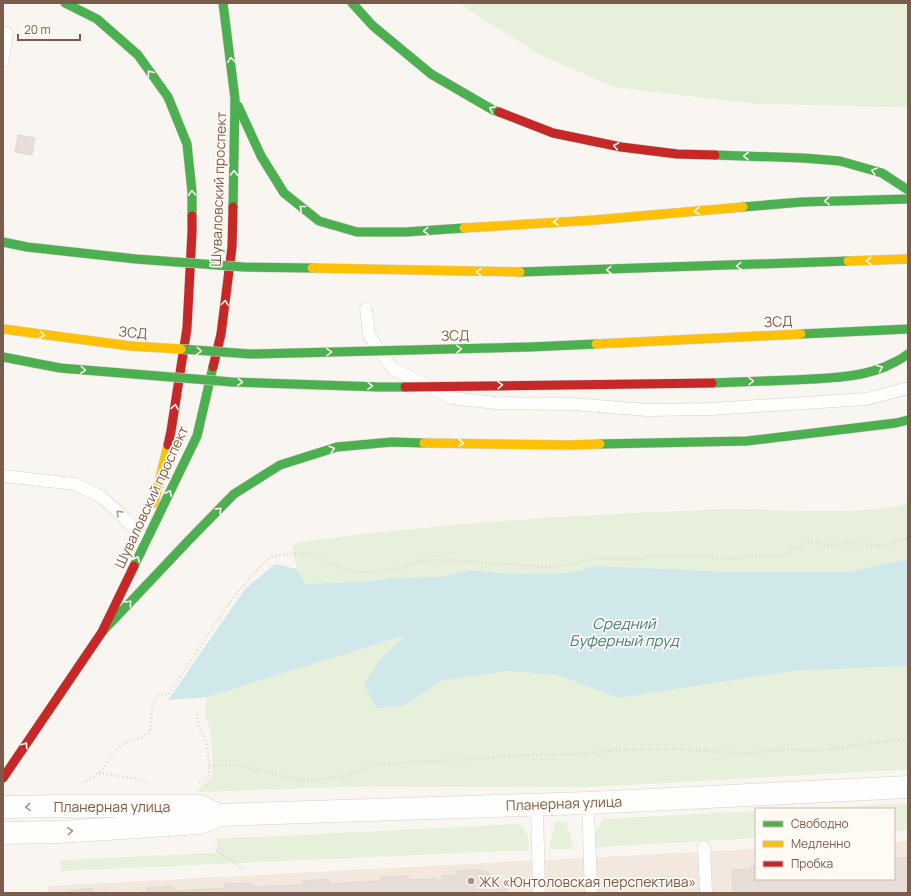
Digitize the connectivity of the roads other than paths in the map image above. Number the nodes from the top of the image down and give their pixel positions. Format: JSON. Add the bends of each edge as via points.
{"nodes":[{"id":1,"x":65,"y":3,"type":"edge"},
{"id":2,"x":223,"y":3,"type":"edge"},
{"id":3,"x":352,"y":3,"type":"edge"},
{"id":4,"x":7,"y":33,"type":"dead end"},
{"id":5,"x":3,"y":61,"type":"edge"},
{"id":6,"x":235,"y":99,"type":"junction"},
{"id":7,"x":908,"y":190,"type":"edge"},
{"id":8,"x":908,"y":199,"type":"edge"},
{"id":9,"x":3,"y":242,"type":"edge"},
{"id":10,"x":908,"y":259,"type":"edge"},
{"id":11,"x":366,"y":309,"type":"dead end"},
{"id":12,"x":3,"y":329,"type":"edge"},
{"id":13,"x":908,"y":329,"type":"edge"},
{"id":14,"x":908,"y":354,"type":"edge"},
{"id":15,"x":3,"y":358,"type":"edge"},
{"id":16,"x":908,"y":388,"type":"edge"},
{"id":17,"x":908,"y":420,"type":"edge"},
{"id":18,"x":3,"y":476,"type":"edge"},
{"id":19,"x":146,"y":541,"type":"junction"},
{"id":20,"x":102,"y":632,"type":"junction"},
{"id":21,"x":3,"y":778,"type":"edge"},
{"id":22,"x":908,"y":787,"type":"edge"},
{"id":23,"x":588,"y":803,"type":"junction"},
{"id":24,"x":537,"y":804,"type":"junction"},
{"id":25,"x":3,"y":807,"type":"edge"},
{"id":26,"x":219,"y":816,"type":"junction"},
{"id":27,"x":3,"y":833,"type":"edge"},
{"id":28,"x":704,"y":847,"type":"dead end"},
{"id":29,"x":539,"y":893,"type":"edge"},
{"id":30,"x":591,"y":893,"type":"edge"},
{"id":31,"x":706,"y":893,"type":"edge"}],
"edges":[{"from":19,"to":1,"type":"main road","one_way":true,"via":[[171,431],[186,336],[192,232],[192,192],[187,144],[168,97],[138,55],[97,19]]},
{"from":6,"to":2,"type":"main road","name":"Шуваловский проспект","one_way":true},
{"from":7,"to":3,"type":"main road","one_way":true,"via":[[882,173],[840,161],[677,154],[621,147],[553,133],[493,110],[431,74],[373,26]]},
{"from":4,"to":5,"type":"lane"},
{"from":8,"to":6,"type":"main road","one_way":true,"via":[[802,202],[594,220],[406,232],[357,232],[319,221],[284,193],[260,156]]},
{"from":19,"to":6,"type":"main road","name":"Шуваловский проспект","one_way":true,"via":[[197,436],[221,334],[232,247]]},
{"from":10,"to":9,"type":"main road","one_way":true,"bridge":true,"via":[[515,272],[244,267],[136,259]]},
{"from":11,"to":16,"type":"lane","via":[[369,335],[393,369],[452,398],[496,403],[573,404],[647,410],[711,409],[867,399]]},
{"from":12,"to":13,"type":"main road","name":"ЗСД","one_way":true,"bridge":true,"via":[[130,346],[250,354],[530,347]]},
{"from":15,"to":14,"type":"main road","one_way":true,"bridge":true,"via":[[60,368],[232,382],[380,387],[712,383],[834,378],[871,372]]},
{"from":20,"to":17,"type":"main road","one_way":true,"via":[[234,494],[280,465],[337,447],[392,442],[569,445],[747,442]]},
{"from":19,"to":18,"type":"lane","one_way":true,"via":[[100,496],[75,484]]},
{"from":20,"to":19,"type":"main road","name":"Шуваловский проспект","one_way":true},
{"from":21,"to":20,"type":"main road","name":"Шуваловский проспект","one_way":true},
{"from":22,"to":23,"type":"street","name":"Планерная улица"},
{"from":23,"to":24,"type":"street","name":"Планерная улица"},
{"from":23,"to":30,"type":"lane"},
{"from":24,"to":26,"type":"street","name":"Планерная улица"},
{"from":24,"to":29,"type":"lane"},
{"from":26,"to":25,"type":"street","name":"Планерная улица","one_way":true,"via":[[200,806]]},
{"from":27,"to":26,"type":"street","name":"Планерная улица","one_way":true,"via":[[200,823]]},
{"from":28,"to":31,"type":"lane"}]}
